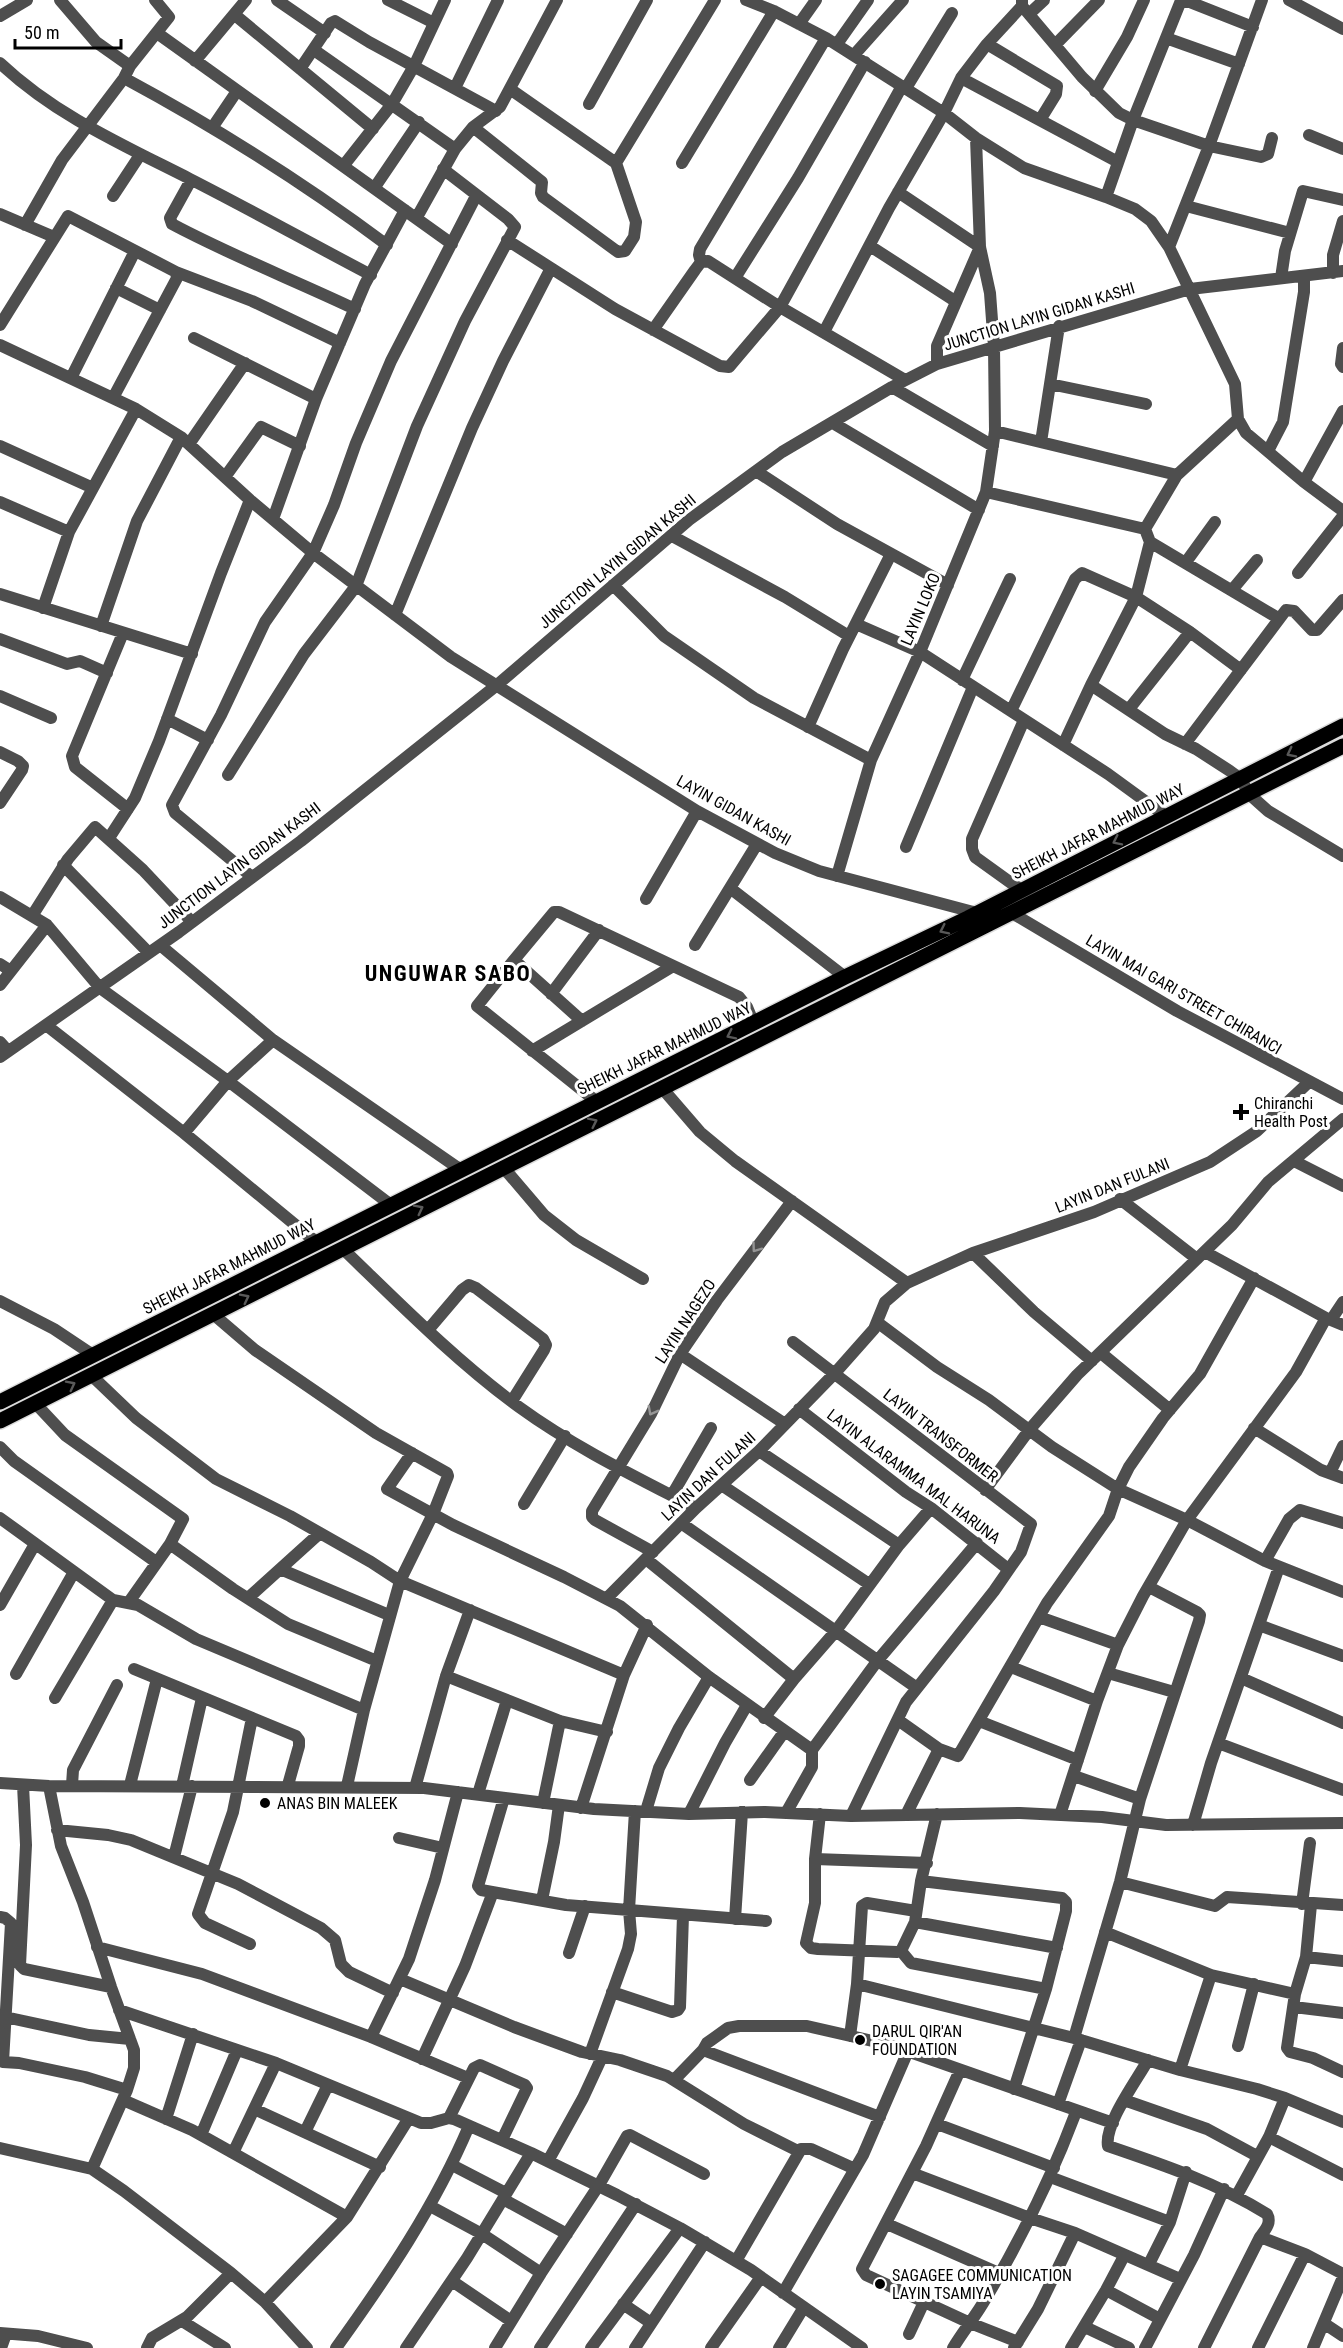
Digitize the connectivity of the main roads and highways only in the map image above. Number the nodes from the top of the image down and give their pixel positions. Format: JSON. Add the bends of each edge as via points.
{"nodes":[{"id":1,"x":1343,"y":726,"type":"edge"},
{"id":2,"x":1343,"y":746,"type":"edge"},
{"id":3,"x":0,"y":1402,"type":"edge"},
{"id":4,"x":0,"y":1421,"type":"edge"}],
"edges":[{"from":1,"to":3,"type":"main road","name":"SHEIKH JAFAR MAHMUD WAY","one_way":true},
{"from":4,"to":2,"type":"main road","name":"SHEIKH JAFAR MAHMUD WAY","one_way":true}]}
